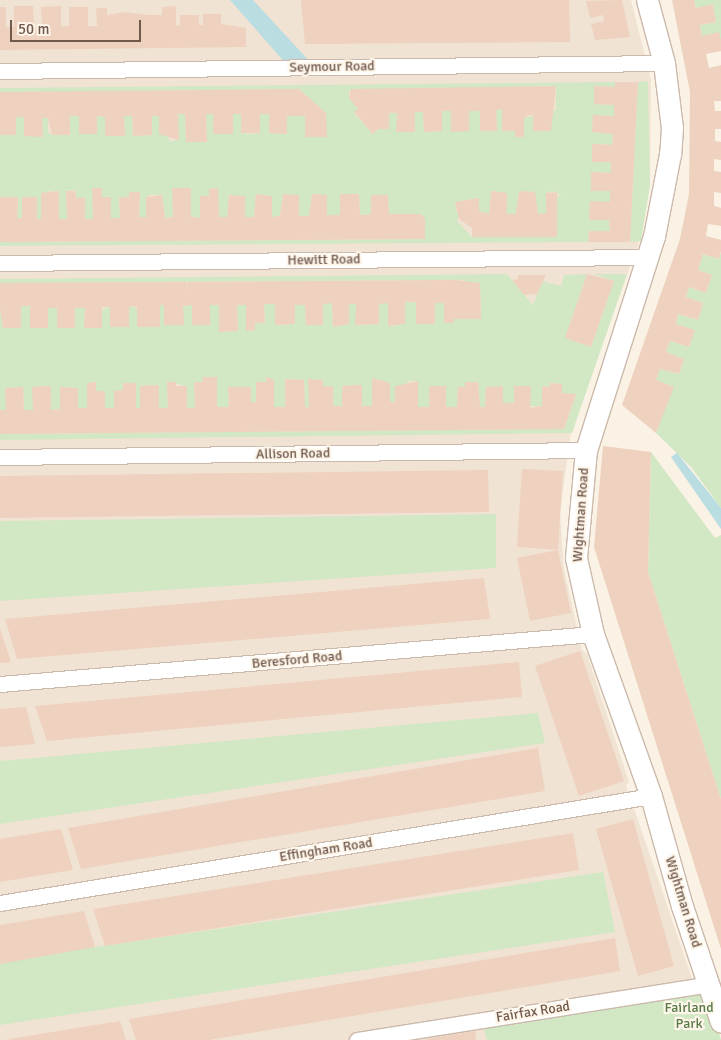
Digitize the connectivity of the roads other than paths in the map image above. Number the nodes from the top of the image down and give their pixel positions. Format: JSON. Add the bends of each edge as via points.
{"nodes":[{"id":1,"x":646,"y":0,"type":"edge"},
{"id":2,"x":664,"y":63,"type":"junction"},
{"id":3,"x":0,"y":71,"type":"edge"},
{"id":4,"x":647,"y":257,"type":"junction"},
{"id":5,"x":0,"y":263,"type":"edge"},
{"id":6,"x":586,"y":450,"type":"junction"},
{"id":7,"x":0,"y":457,"type":"edge"},
{"id":8,"x":593,"y":634,"type":"junction"},
{"id":9,"x":0,"y":684,"type":"edge"},
{"id":10,"x":651,"y":796,"type":"junction"},
{"id":11,"x":0,"y":903,"type":"edge"},
{"id":12,"x":709,"y":984,"type":"junction"},
{"id":13,"x":721,"y":1022,"type":"edge"},
{"id":14,"x":357,"y":1040,"type":"edge"}],
"edges":[{"from":1,"to":2,"type":"main road","name":"Wightman Road"},
{"from":2,"to":3,"type":"street","name":"Seymour Road"},
{"from":2,"to":4,"type":"main road","name":"Wightman Road","via":[[672,128],[670,154]]},
{"from":4,"to":5,"type":"street","name":"Hewitt Road"},
{"from":4,"to":6,"type":"main road","name":"Wightman Road"},
{"from":6,"to":7,"type":"street","name":"Allison Road"},
{"from":6,"to":8,"type":"main road","name":"Wightman Road","via":[[576,558]]},
{"from":8,"to":9,"type":"street","name":"Beresford Road"},
{"from":8,"to":10,"type":"main road","name":"Wightman Road"},
{"from":10,"to":11,"type":"street","name":"Effingham Road"},
{"from":10,"to":12,"type":"main road","name":"Wightman Road","via":[[682,906]]},
{"from":12,"to":13,"type":"main road","name":"Wightman Road"},
{"from":12,"to":14,"type":"street","name":"Fairfax Road"}]}
